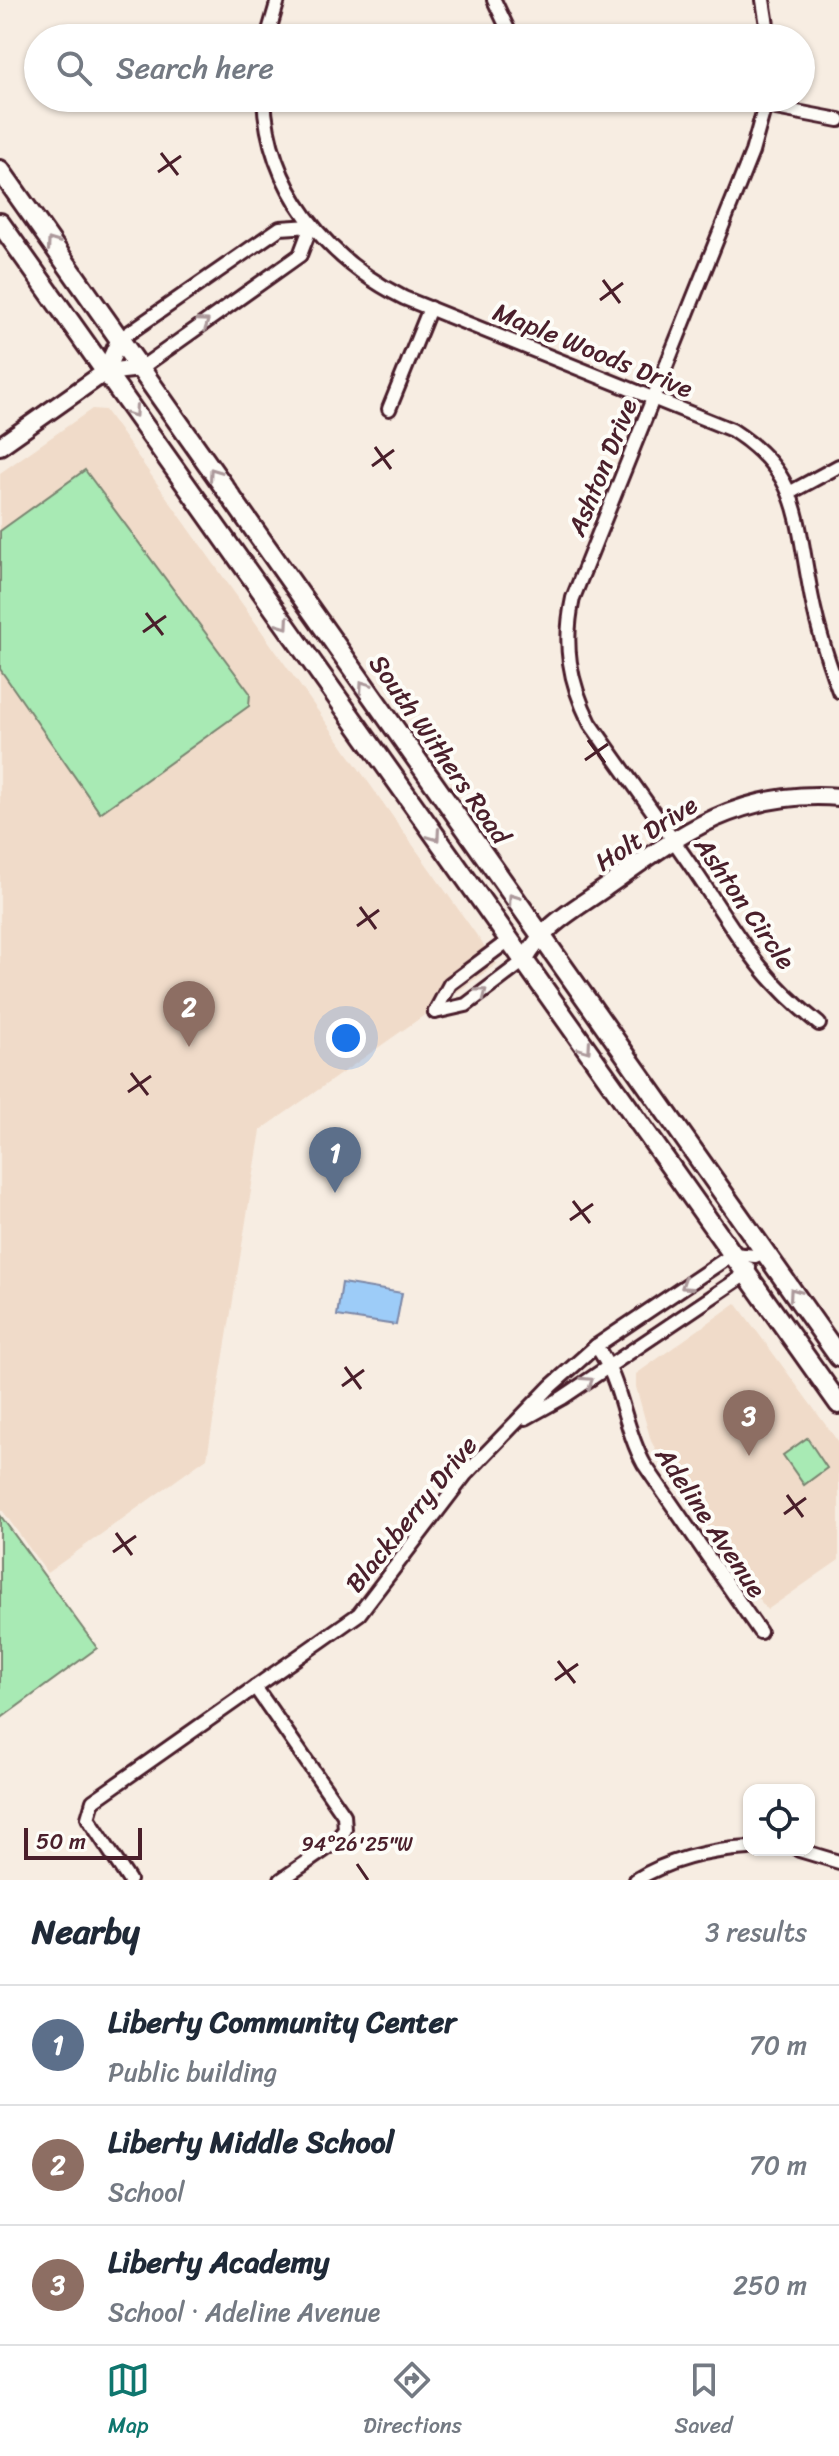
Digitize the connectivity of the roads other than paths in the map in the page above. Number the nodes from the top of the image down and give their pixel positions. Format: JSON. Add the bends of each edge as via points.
{"nodes":[{"id":1,"x":278,"y":0,"type":"edge"},
{"id":2,"x":494,"y":0,"type":"edge"},
{"id":3,"x":763,"y":0,"type":"edge"},
{"id":4,"x":271,"y":24,"type":"edge"},
{"id":5,"x":505,"y":24,"type":"edge"},
{"id":6,"x":767,"y":24,"type":"edge"},
{"id":7,"x":266,"y":112,"type":"edge"},
{"id":8,"x":763,"y":112,"type":"edge"},
{"id":9,"x":807,"y":112,"type":"edge"},
{"id":10,"x":839,"y":120,"type":"edge"},
{"id":11,"x":0,"y":170,"type":"edge"},
{"id":12,"x":0,"y":223,"type":"edge"},
{"id":13,"x":311,"y":226,"type":"junction"},
{"id":14,"x":430,"y":308,"type":"junction"},
{"id":15,"x":120,"y":339,"type":"junction"},
{"id":16,"x":141,"y":368,"type":"junction"},
{"id":17,"x":105,"y":372,"type":"junction"},
{"id":18,"x":653,"y":398,"type":"junction"},
{"id":19,"x":389,"y":409,"type":"dead end"},
{"id":20,"x":2,"y":440,"type":"edge"},
{"id":21,"x":839,"y":466,"type":"edge"},
{"id":22,"x":791,"y":492,"type":"junction"},
{"id":23,"x":839,"y":691,"type":"edge"},
{"id":24,"x":839,"y":797,"type":"edge"},
{"id":25,"x":672,"y":839,"type":"junction"},
{"id":26,"x":539,"y":935,"type":"junction"},
{"id":27,"x":509,"y":940,"type":"junction"},
{"id":28,"x":524,"y":961,"type":"junction"},
{"id":29,"x":819,"y":1024,"type":"dead end"},
{"id":30,"x":733,"y":1254,"type":"junction"},
{"id":31,"x":760,"y":1254,"type":"junction"},
{"id":32,"x":746,"y":1274,"type":"junction"},
{"id":33,"x":596,"y":1346,"type":"junction"},
{"id":34,"x":839,"y":1357,"type":"edge"},
{"id":35,"x":611,"y":1366,"type":"junction"},
{"id":36,"x":839,"y":1404,"type":"edge"},
{"id":37,"x":520,"y":1421,"type":"junction"},
{"id":38,"x":760,"y":1632,"type":"dead end"},
{"id":39,"x":255,"y":1687,"type":"junction"},
{"id":40,"x":743,"y":1848,"type":"edge"},
{"id":41,"x":815,"y":1855,"type":"edge"},
{"id":42,"x":839,"y":1862,"type":"edge"},
{"id":43,"x":129,"y":1880,"type":"edge"},
{"id":44,"x":281,"y":1880,"type":"edge"},
{"id":45,"x":636,"y":1880,"type":"edge"}],
"edges":[{"from":1,"to":4,"type":"street"},
{"from":2,"to":5,"type":"street"},
{"from":3,"to":6,"type":"street"},
{"from":7,"to":13,"type":"street","name":"Maple Woods Drive","via":[[278,167]]},
{"from":8,"to":18,"type":"street","name":"Ashton Drive"},
{"from":9,"to":10,"type":"street"},
{"from":15,"to":11,"type":"main road","name":"South Withers Road","one_way":true},
{"from":12,"to":17,"type":"main road","name":"South Withers Road"},
{"from":13,"to":14,"type":"street","name":"Maple Woods Drive","via":[[355,269]]},
{"from":13,"to":15,"type":"street","via":[[280,228]]},
{"from":16,"to":13,"type":"street","one_way":true,"via":[[300,255]]},
{"from":14,"to":18,"type":"street","name":"Maple Woods Drive"},
{"from":14,"to":19,"type":"street"},
{"from":15,"to":16,"type":"main road","name":"South Withers Road"},
{"from":15,"to":17,"type":"street"},
{"from":16,"to":17,"type":"street"},
{"from":26,"to":16,"type":"main road","name":"South Withers Road","one_way":true},
{"from":17,"to":20,"type":"street"},
{"from":17,"to":27,"type":"main road","name":"South Withers Road","one_way":true},
{"from":18,"to":22,"type":"street","name":"Maple Woods Drive","via":[[732,430],[770,460]]},
{"from":18,"to":25,"type":"street","name":"Ashton Drive","via":[[573,598],[567,650],[574,686],[590,723]]},
{"from":21,"to":22,"type":"street"},
{"from":22,"to":23,"type":"street","name":"Maple Woods Drive","via":[[817,624]]},
{"from":24,"to":25,"type":"street","name":"Holt Drive","via":[[758,801],[705,820]]},
{"from":25,"to":26,"type":"street","name":"Holt Drive"},
{"from":25,"to":29,"type":"street","name":"Ashton Circle","via":[[749,957]]},
{"from":26,"to":27,"type":"street","name":"Holt Drive"},
{"from":26,"to":28,"type":"street","name":"Holt Drive"},
{"from":26,"to":31,"type":"main road","name":"South Withers Road"},
{"from":27,"to":28,"type":"main road","name":"South Withers Road"},
{"from":27,"to":28,"type":"street","name":"Holt Drive","one_way":true,"via":[[450,984],[435,1012],[466,1005]]},
{"from":28,"to":30,"type":"main road","name":"South Withers Road","one_way":true},
{"from":30,"to":31,"type":"street"},
{"from":30,"to":32,"type":"main road","name":"South Withers Road"},
{"from":30,"to":33,"type":"street","name":"Blackberry Drive","one_way":true},
{"from":31,"to":32,"type":"street","name":"Blackberry Drive"},
{"from":34,"to":31,"type":"main road","name":"South Withers Road","one_way":true},
{"from":32,"to":35,"type":"street","name":"Blackberry Drive"},
{"from":32,"to":36,"type":"main road","name":"South Withers Road"},
{"from":33,"to":35,"type":"street","name":"Adeline Avenue"},
{"from":33,"to":37,"type":"street","name":"Blackberry Drive"},
{"from":37,"to":35,"type":"street","name":"Blackberry Drive","one_way":true},
{"from":35,"to":38,"type":"street","name":"Adeline Avenue","via":[[640,1457]]},
{"from":37,"to":39,"type":"street","name":"Blackberry Drive","via":[[465,1475],[359,1614]]},
{"from":39,"to":43,"type":"street","name":"Blackberry Drive","via":[[93,1801],[88,1818]]},
{"from":39,"to":44,"type":"street","via":[[344,1815],[345,1830],[330,1846]]},
{"from":40,"to":45,"type":"street","via":[[678,1861]]},
{"from":41,"to":42,"type":"street"}]}
